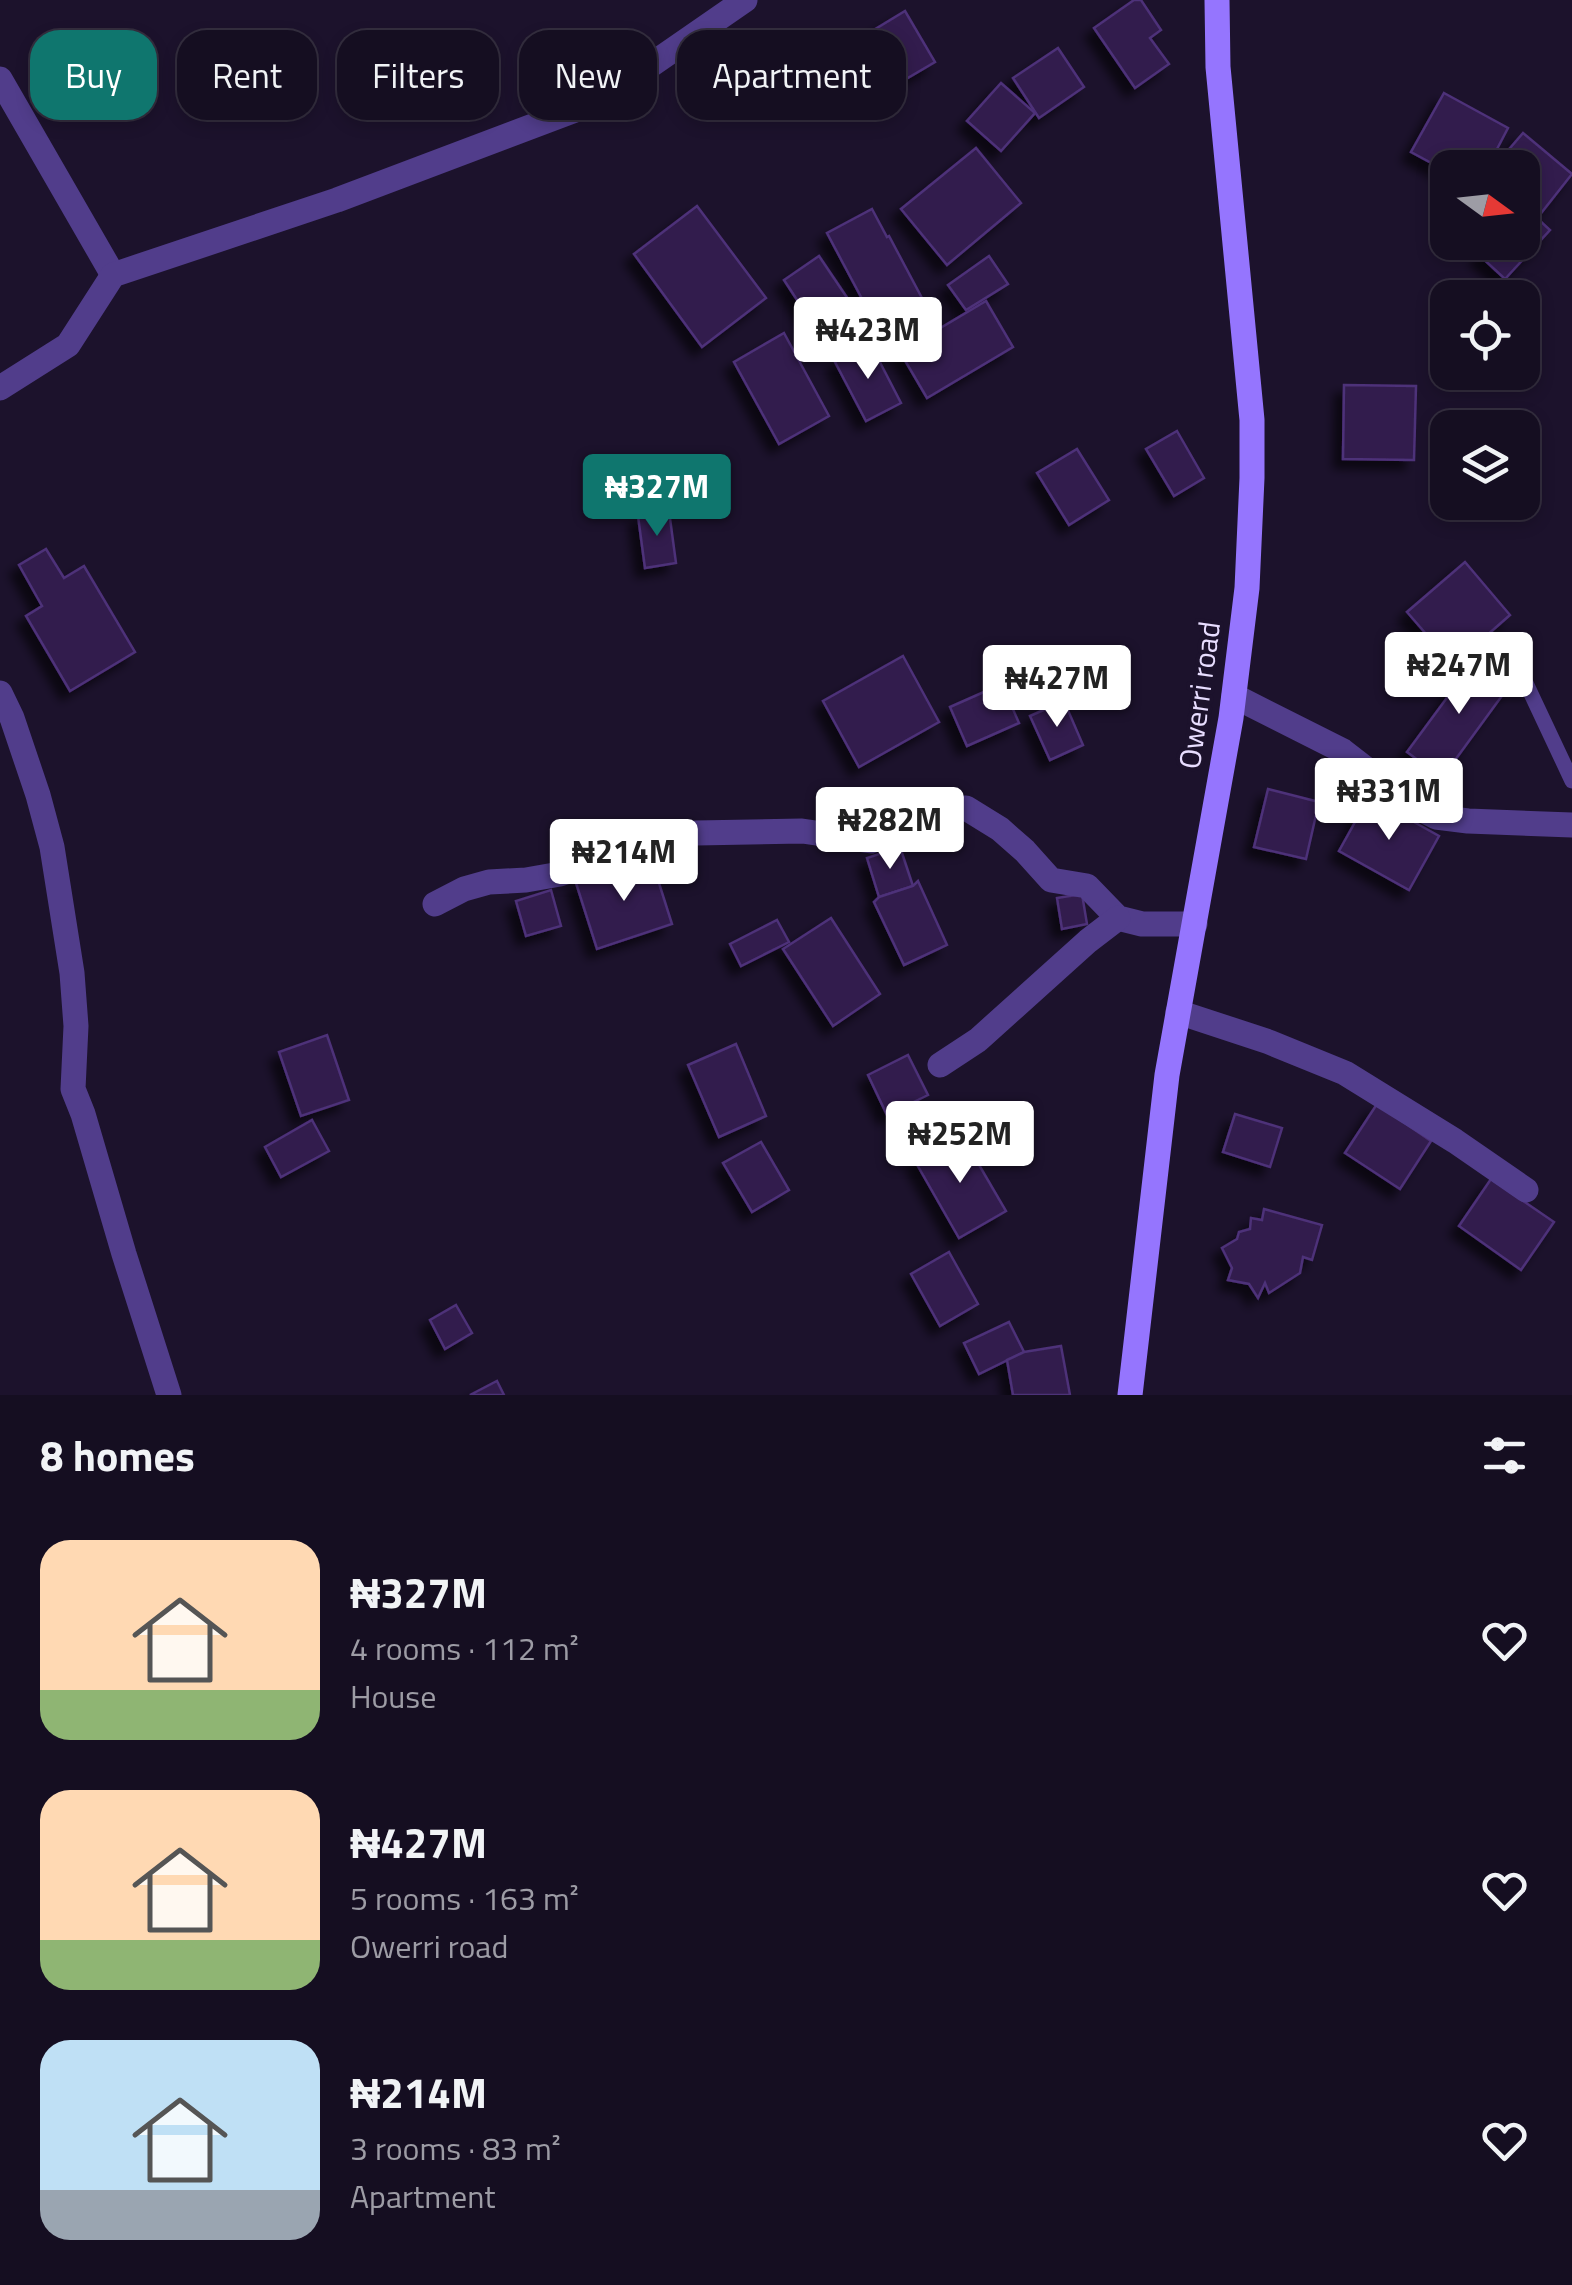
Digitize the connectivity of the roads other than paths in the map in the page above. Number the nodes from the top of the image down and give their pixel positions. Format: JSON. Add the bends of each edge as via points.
{"nodes":[{"id":1,"x":745,"y":0,"type":"edge"},
{"id":2,"x":1217,"y":0,"type":"edge"},
{"id":3,"x":0,"y":79,"type":"edge"},
{"id":4,"x":113,"y":275,"type":"junction"},
{"id":5,"x":0,"y":388,"type":"edge"},
{"id":6,"x":1510,"y":649,"type":"dead end"},
{"id":7,"x":0,"y":693,"type":"edge"},
{"id":8,"x":1234,"y":696,"type":"junction"},
{"id":9,"x":1572,"y":780,"type":"edge"},
{"id":10,"x":1572,"y":825,"type":"edge"},
{"id":11,"x":435,"y":904,"type":"dead end"},
{"id":12,"x":1118,"y":918,"type":"junction"},
{"id":13,"x":1195,"y":924,"type":"junction"},
{"id":14,"x":1178,"y":1012,"type":"junction"},
{"id":15,"x":940,"y":1065,"type":"dead end"},
{"id":16,"x":1526,"y":1190,"type":"dead end"},
{"id":17,"x":170,"y":1395,"type":"edge"},
{"id":18,"x":1130,"y":1395,"type":"edge"}],
"edges":[{"from":1,"to":4,"type":"street","via":[[598,101],[337,200]]},
{"from":2,"to":8,"type":"main road","name":"Owerri road","via":[[1252,439],[1247,588]]},
{"from":3,"to":4,"type":"street"},
{"from":4,"to":5,"type":"street","via":[[68,346]]},
{"from":6,"to":9,"type":"lane"},
{"from":7,"to":17,"type":"street","via":[[52,847],[72,972],[73,1089]]},
{"from":8,"to":10,"type":"street","via":[[1344,751],[1436,817]]},
{"from":8,"to":13,"type":"main road","name":"Owerri road"},
{"from":11,"to":12,"type":"street","via":[[489,882],[560,874],[696,833],[802,831],[871,840],[966,808],[1000,830],[1050,880],[1086,886]]},
{"from":12,"to":13,"type":"street"},
{"from":12,"to":15,"type":"street"},
{"from":13,"to":14,"type":"main road","name":"Owerri road"},
{"from":14,"to":16,"type":"street","via":[[1345,1073]]},
{"from":14,"to":18,"type":"main road","name":"Owerri road"}]}
